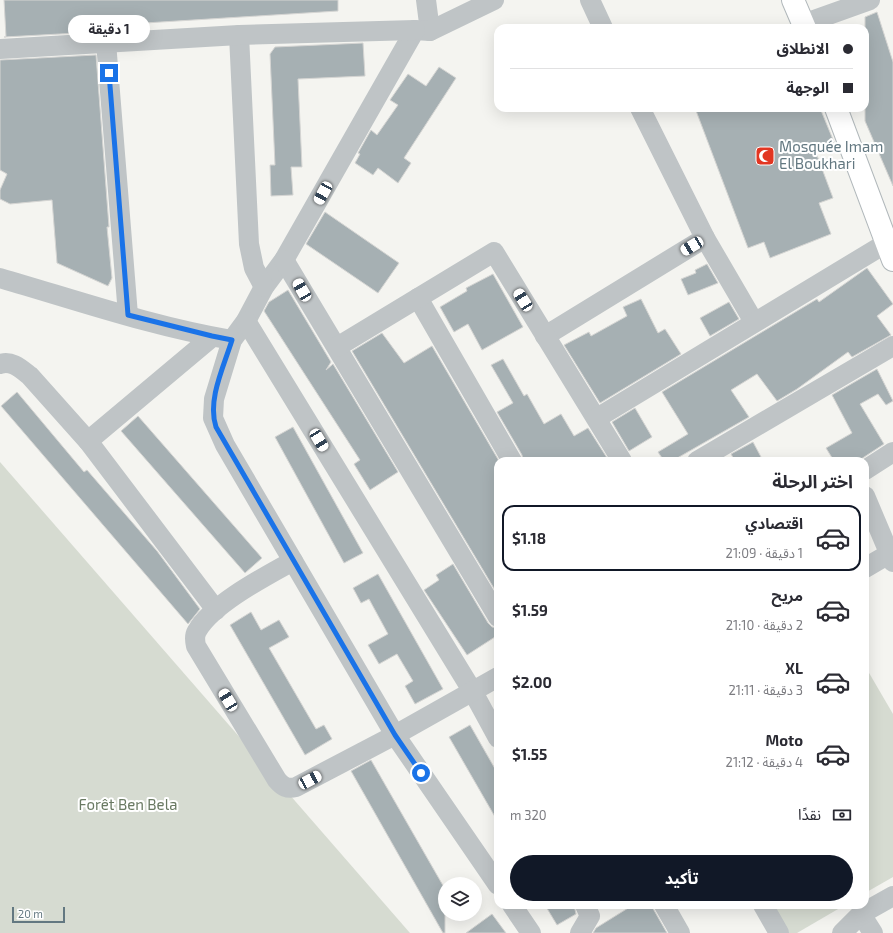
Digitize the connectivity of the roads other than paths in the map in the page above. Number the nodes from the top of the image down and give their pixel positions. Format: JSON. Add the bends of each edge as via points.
{"nodes":[{"id":1,"x":426,"y":0,"type":"edge"},
{"id":2,"x":494,"y":0,"type":"edge"},
{"id":3,"x":590,"y":0,"type":"edge"},
{"id":4,"x":793,"y":0,"type":"edge"},
{"id":5,"x":870,"y":0,"type":"edge"},
{"id":6,"x":601,"y":24,"type":"edge"},
{"id":7,"x":803,"y":24,"type":"edge"},
{"id":8,"x":809,"y":24,"type":"edge"},
{"id":9,"x":422,"y":30,"type":"junction"},
{"id":10,"x":239,"y":35,"type":"junction"},
{"id":11,"x":106,"y":42,"type":"junction"},
{"id":12,"x":0,"y":49,"type":"edge"},
{"id":13,"x":642,"y":112,"type":"edge"},
{"id":14,"x":838,"y":112,"type":"edge"},
{"id":15,"x":705,"y":238,"type":"junction"},
{"id":16,"x":890,"y":251,"type":"edge"},
{"id":17,"x":284,"y":260,"type":"junction"},
{"id":18,"x":0,"y":278,"type":"edge"},
{"id":19,"x":264,"y":287,"type":"junction"},
{"id":20,"x":418,"y":298,"type":"junction"},
{"id":21,"x":128,"y":315,"type":"junction"},
{"id":22,"x":246,"y":321,"type":"junction"},
{"id":23,"x":754,"y":322,"type":"junction"},
{"id":24,"x":212,"y":336,"type":"junction"},
{"id":25,"x":545,"y":336,"type":"junction"},
{"id":26,"x":232,"y":340,"type":"junction"},
{"id":27,"x":893,"y":346,"type":"edge"},
{"id":28,"x":336,"y":347,"type":"junction"},
{"id":29,"x":0,"y":364,"type":"edge"},
{"id":30,"x":597,"y":418,"type":"junction"},
{"id":31,"x":88,"y":441,"type":"junction"},
{"id":32,"x":893,"y":452,"type":"edge"},
{"id":33,"x":510,"y":457,"type":"edge"},
{"id":34,"x":620,"y":457,"type":"edge"},
{"id":35,"x":704,"y":457,"type":"edge"},
{"id":36,"x":869,"y":467,"type":"edge"},
{"id":37,"x":869,"y":506,"type":"edge"},
{"id":38,"x":891,"y":558,"type":"edge"},
{"id":39,"x":293,"y":561,"type":"junction"},
{"id":40,"x":869,"y":566,"type":"edge"},
{"id":41,"x":216,"y":610,"type":"junction"},
{"id":42,"x":494,"y":610,"type":"edge"},
{"id":43,"x":494,"y":679,"type":"edge"},
{"id":44,"x":473,"y":692,"type":"junction"},
{"id":45,"x":494,"y":731,"type":"edge"},
{"id":46,"x":395,"y":735,"type":"junction"},
{"id":47,"x":494,"y":879,"type":"edge"},
{"id":48,"x":893,"y":896,"type":"edge"},
{"id":49,"x":515,"y":909,"type":"edge"},
{"id":50,"x":587,"y":909,"type":"edge"},
{"id":51,"x":666,"y":909,"type":"edge"},
{"id":52,"x":765,"y":909,"type":"edge"},
{"id":53,"x":861,"y":914,"type":"junction"},
{"id":54,"x":531,"y":933,"type":"edge"},
{"id":55,"x":580,"y":933,"type":"edge"},
{"id":56,"x":680,"y":933,"type":"edge"},
{"id":57,"x":779,"y":933,"type":"edge"},
{"id":58,"x":842,"y":933,"type":"edge"},
{"id":59,"x":873,"y":933,"type":"edge"}],
"edges":[{"from":1,"to":9,"type":"street"},
{"from":2,"to":9,"type":"street"},
{"from":3,"to":6,"type":"street"},
{"from":4,"to":7,"type":"street"},
{"from":5,"to":8,"type":"street"},
{"from":9,"to":10,"type":"street"},
{"from":9,"to":17,"type":"street"},
{"from":10,"to":11,"type":"street"},
{"from":10,"to":19,"type":"street","via":[[249,244],[254,268]]},
{"from":11,"to":12,"type":"street"},
{"from":11,"to":21,"type":"street"},
{"from":13,"to":15,"type":"street"},
{"from":14,"to":16,"type":"street"},
{"from":15,"to":23,"type":"street"},
{"from":15,"to":25,"type":"street"},
{"from":16,"to":23,"type":"street"},
{"from":17,"to":19,"type":"street"},
{"from":17,"to":28,"type":"street"},
{"from":18,"to":21,"type":"street"},
{"from":19,"to":22,"type":"street"},
{"from":20,"to":25,"type":"street","via":[[494,252]]},
{"from":20,"to":28,"type":"street"},
{"from":20,"to":33,"type":"street"},
{"from":21,"to":24,"type":"street"},
{"from":22,"to":26,"type":"street"},
{"from":22,"to":44,"type":"street"},
{"from":23,"to":30,"type":"street"},
{"from":24,"to":26,"type":"street"},
{"from":24,"to":31,"type":"street"},
{"from":25,"to":30,"type":"street"},
{"from":26,"to":39,"type":"street","via":[[214,399],[213,418],[225,445]]},
{"from":27,"to":35,"type":"street"},
{"from":28,"to":42,"type":"street"},
{"from":29,"to":31,"type":"street","via":[[6,362],[19,367],[30,376]]},
{"from":30,"to":34,"type":"street"},
{"from":31,"to":41,"type":"street"},
{"from":32,"to":36,"type":"street"},
{"from":37,"to":38,"type":"street"},
{"from":38,"to":40,"type":"street"},
{"from":39,"to":41,"type":"street","via":[[244,589]]},
{"from":39,"to":46,"type":"street"},
{"from":41,"to":46,"type":"street","via":[[197,631],[196,646],[282,786],[296,787]]},
{"from":43,"to":44,"type":"street"},
{"from":44,"to":45,"type":"street"},
{"from":44,"to":46,"type":"street"},
{"from":46,"to":47,"type":"street"},
{"from":48,"to":53,"type":"street"},
{"from":49,"to":54,"type":"street"},
{"from":50,"to":55,"type":"street","via":[[590,916]]},
{"from":51,"to":56,"type":"street"},
{"from":52,"to":57,"type":"street"},
{"from":53,"to":58,"type":"street"},
{"from":53,"to":59,"type":"street"}]}
